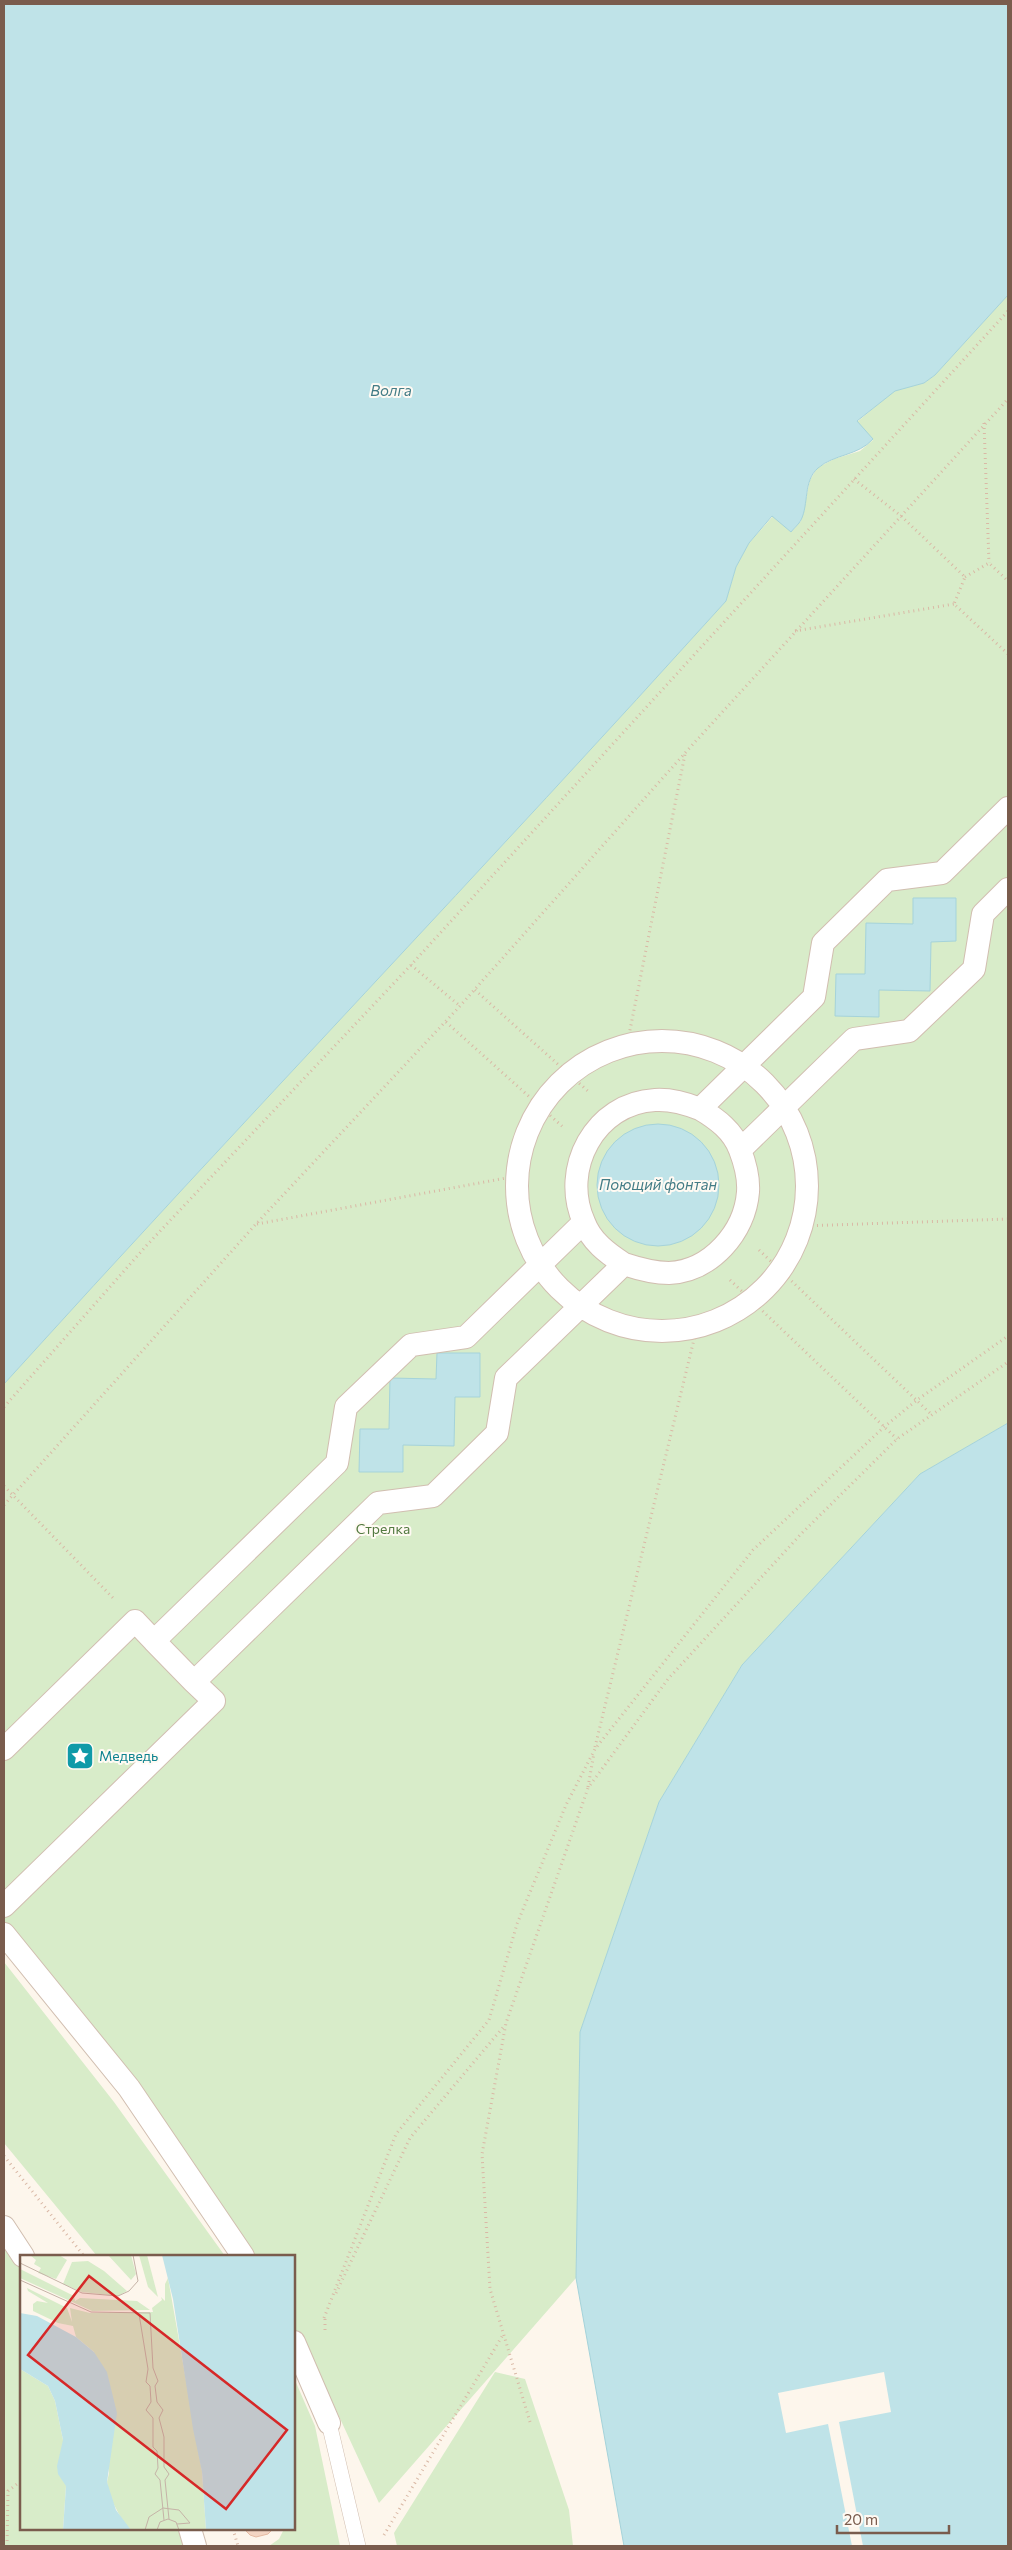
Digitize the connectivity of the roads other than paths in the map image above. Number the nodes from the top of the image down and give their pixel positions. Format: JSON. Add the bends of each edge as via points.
{"nodes":[{"id":1,"x":1008,"y":808,"type":"edge"},
{"id":2,"x":1008,"y":889,"type":"edge"},
{"id":3,"x":744,"y":1066,"type":"junction"},
{"id":4,"x":784,"y":1108,"type":"junction"},
{"id":5,"x":700,"y":1109,"type":"junction"},
{"id":6,"x":740,"y":1150,"type":"junction"},
{"id":7,"x":584,"y":1222,"type":"junction"},
{"id":8,"x":624,"y":1264,"type":"junction"},
{"id":9,"x":540,"y":1265,"type":"junction"},
{"id":10,"x":580,"y":1306,"type":"junction"},
{"id":11,"x":154,"y":1641,"type":"junction"},
{"id":12,"x":194,"y":1682,"type":"junction"},
{"id":13,"x":4,"y":1749,"type":"edge"},
{"id":14,"x":4,"y":1906,"type":"edge"},
{"id":15,"x":4,"y":1934,"type":"edge"},
{"id":16,"x":4,"y":2227,"type":"edge"},
{"id":17,"x":21,"y":2255,"type":"edge"},
{"id":18,"x":242,"y":2255,"type":"edge"},
{"id":19,"x":295,"y":2344,"type":"edge"},
{"id":20,"x":329,"y":2423,"type":"joint"},
{"id":21,"x":190,"y":2530,"type":"edge"},
{"id":22,"x":195,"y":2546,"type":"edge"},
{"id":23,"x":358,"y":2546,"type":"edge"}],
"edges":[{"from":1,"to":3,"type":"street","via":[[942,873],[887,880],[823,943],[814,997]]},
{"from":2,"to":4,"type":"street","via":[[983,914],[974,969],[967,976],[909,1031],[854,1039]]},
{"from":3,"to":4,"type":"street","via":[[766,1085]]},
{"from":3,"to":5,"type":"street"},
{"from":3,"to":9,"type":"street","via":[[716,1051],[687,1043],[657,1041],[627,1045],[598,1056],[569,1075],[551,1092],[533,1118],[522,1146],[517,1176],[520,1214]]},
{"from":4,"to":6,"type":"street"},
{"from":4,"to":10,"type":"street","via":[[799,1136],[806,1166],[807,1197],[802,1226],[790,1254],[752,1301],[726,1317],[697,1328],[667,1332],[637,1330],[607,1321]]},
{"from":5,"to":6,"type":"street","via":[[722,1124]]},
{"from":5,"to":7,"type":"street","via":[[678,1101],[654,1100],[630,1106],[608,1118],[580,1157],[575,1182],[576,1205]]},
{"from":6,"to":8,"type":"street","via":[[746,1166],[748,1191],[744,1215],[732,1237],[715,1255],[694,1267],[670,1273],[645,1271]]},
{"from":7,"to":8,"type":"street","via":[[586,1230],[602,1249]]},
{"from":7,"to":9,"type":"street"},
{"from":8,"to":10,"type":"street"},
{"from":9,"to":10,"type":"street","via":[[557,1287]]},
{"from":9,"to":11,"type":"street","via":[[466,1337],[411,1345],[346,1407],[337,1462]]},
{"from":10,"to":12,"type":"street","via":[[506,1378],[497,1433],[433,1496],[378,1503]]},
{"from":11,"to":12,"type":"street"},
{"from":11,"to":13,"type":"street","via":[[135,1621]]},
{"from":12,"to":14,"type":"street","via":[[214,1701]]},
{"from":15,"to":18,"type":"street","via":[[129,2088]]},
{"from":16,"to":17,"type":"street"},
{"from":19,"to":20,"type":"street"},
{"from":20,"to":23,"type":"lane"},
{"from":21,"to":22,"type":"street"}]}
